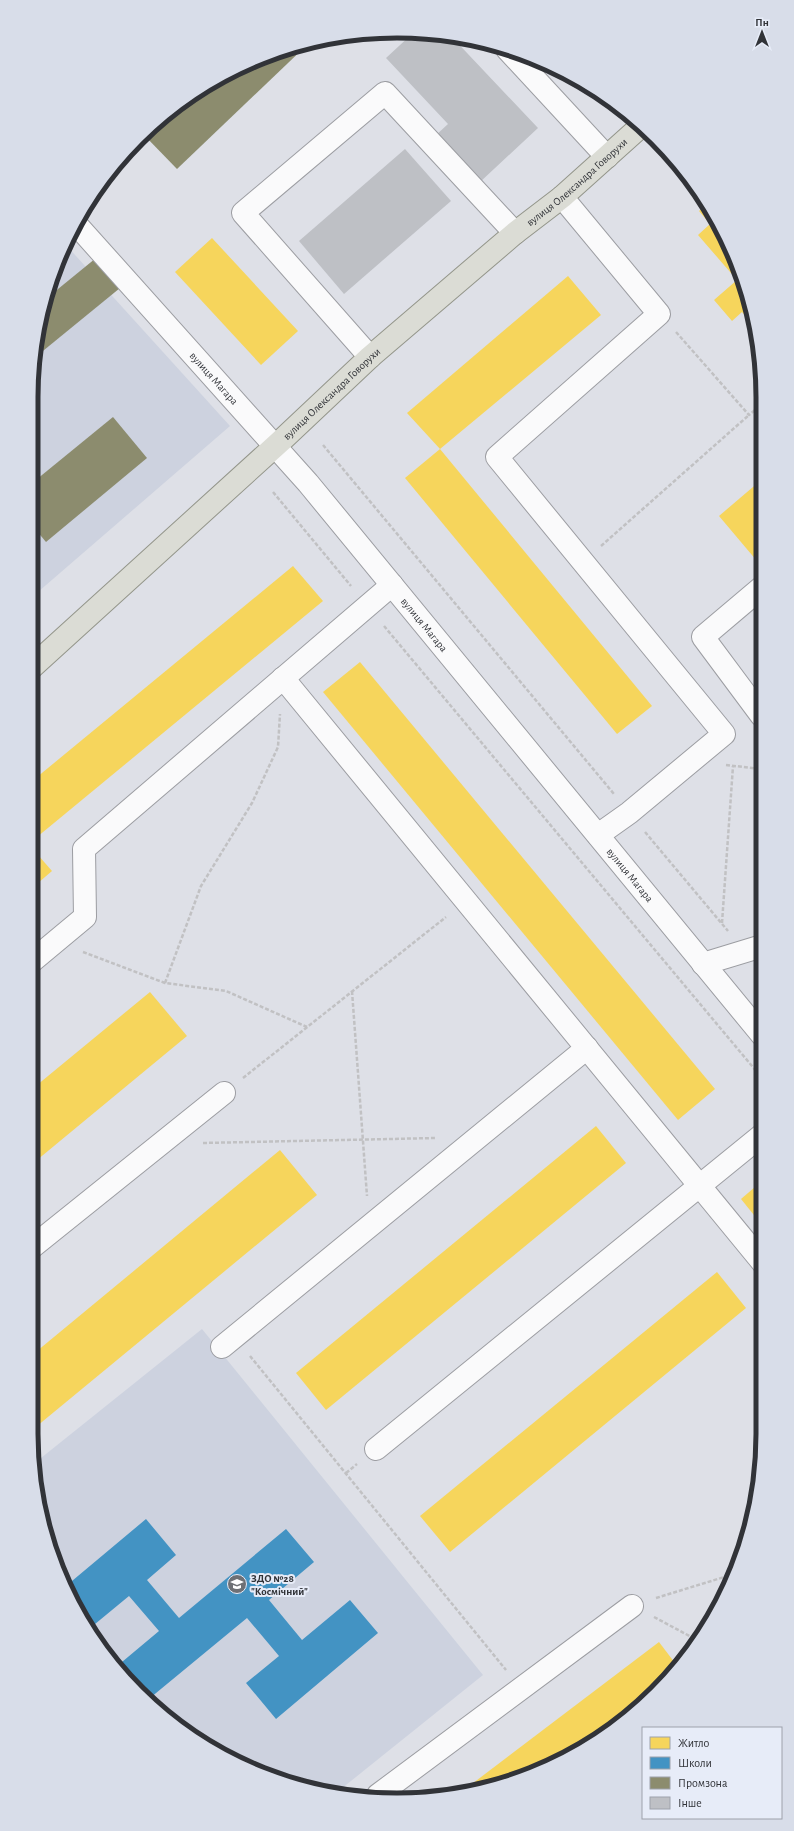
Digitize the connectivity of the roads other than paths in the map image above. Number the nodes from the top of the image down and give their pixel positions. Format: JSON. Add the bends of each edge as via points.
{"nodes":[{"id":1,"x":517,"y":59,"type":"edge"},
{"id":2,"x":637,"y":130,"type":"edge"},
{"id":3,"x":607,"y":157,"type":"junction"},
{"id":4,"x":562,"y":196,"type":"junction"},
{"id":5,"x":80,"y":228,"type":"edge"},
{"id":6,"x":515,"y":233,"type":"junction"},
{"id":7,"x":370,"y":357,"type":"junction"},
{"id":8,"x":275,"y":444,"type":"junction"},
{"id":9,"x":392,"y":585,"type":"junction"},
{"id":10,"x":756,"y":591,"type":"edge"},
{"id":11,"x":38,"y":662,"type":"edge"},
{"id":12,"x":283,"y":678,"type":"junction"},
{"id":13,"x":756,"y":708,"type":"edge"},
{"id":14,"x":598,"y":836,"type":"junction"},
{"id":15,"x":753,"y":949,"type":"edge"},
{"id":16,"x":38,"y":956,"type":"edge"},
{"id":17,"x":703,"y":964,"type":"junction"},
{"id":18,"x":756,"y":1028,"type":"edge"},
{"id":19,"x":587,"y":1048,"type":"junction"},
{"id":20,"x":224,"y":1093,"type":"road end"},
{"id":21,"x":756,"y":1140,"type":"edge"},
{"id":22,"x":700,"y":1186,"type":"junction"},
{"id":23,"x":38,"y":1242,"type":"edge"},
{"id":24,"x":756,"y":1256,"type":"edge"},
{"id":25,"x":228,"y":1342,"type":"road end"},
{"id":26,"x":376,"y":1449,"type":"dead end"},
{"id":27,"x":632,"y":1606,"type":"road end"},
{"id":28,"x":382,"y":1792,"type":"edge"}],
"edges":[{"from":1,"to":3,"type":"street"},
{"from":2,"to":3,"type":"main road","name":"вулиця Олександра Говорухи"},
{"from":3,"to":4,"type":"main road","name":"вулиця Олександра Говорухи"},
{"from":4,"to":6,"type":"main road","name":"вулиця Олександра Говорухи"},
{"from":4,"to":14,"type":"street","via":[[660,314],[497,457],[724,734]]},
{"from":5,"to":8,"type":"street","name":"вулиця Магара"},
{"from":6,"to":7,"type":"main road","name":"вулиця Олександра Говорухи"},
{"from":6,"to":7,"type":"street","via":[[385,93],[243,213]]},
{"from":7,"to":8,"type":"main road","name":"вулиця Олександра Говорухи"},
{"from":8,"to":9,"type":"street","name":"вулиця Магара"},
{"from":8,"to":11,"type":"main road","name":"вулиця Олександра Говорухи"},
{"from":9,"to":12,"type":"street"},
{"from":9,"to":14,"type":"street","name":"вулиця Магара"},
{"from":10,"to":13,"type":"street","via":[[703,637]]},
{"from":12,"to":16,"type":"street","via":[[84,849],[86,918]]},
{"from":12,"to":19,"type":"street"},
{"from":14,"to":17,"type":"street","name":"вулиця Магара"},
{"from":15,"to":17,"type":"street"},
{"from":17,"to":18,"type":"street","name":"вулиця Магара"},
{"from":19,"to":22,"type":"street"},
{"from":19,"to":25,"type":"street"},
{"from":20,"to":23,"type":"street"},
{"from":21,"to":22,"type":"street"},
{"from":22,"to":24,"type":"street"},
{"from":22,"to":26,"type":"street"},
{"from":27,"to":28,"type":"street"}]}
